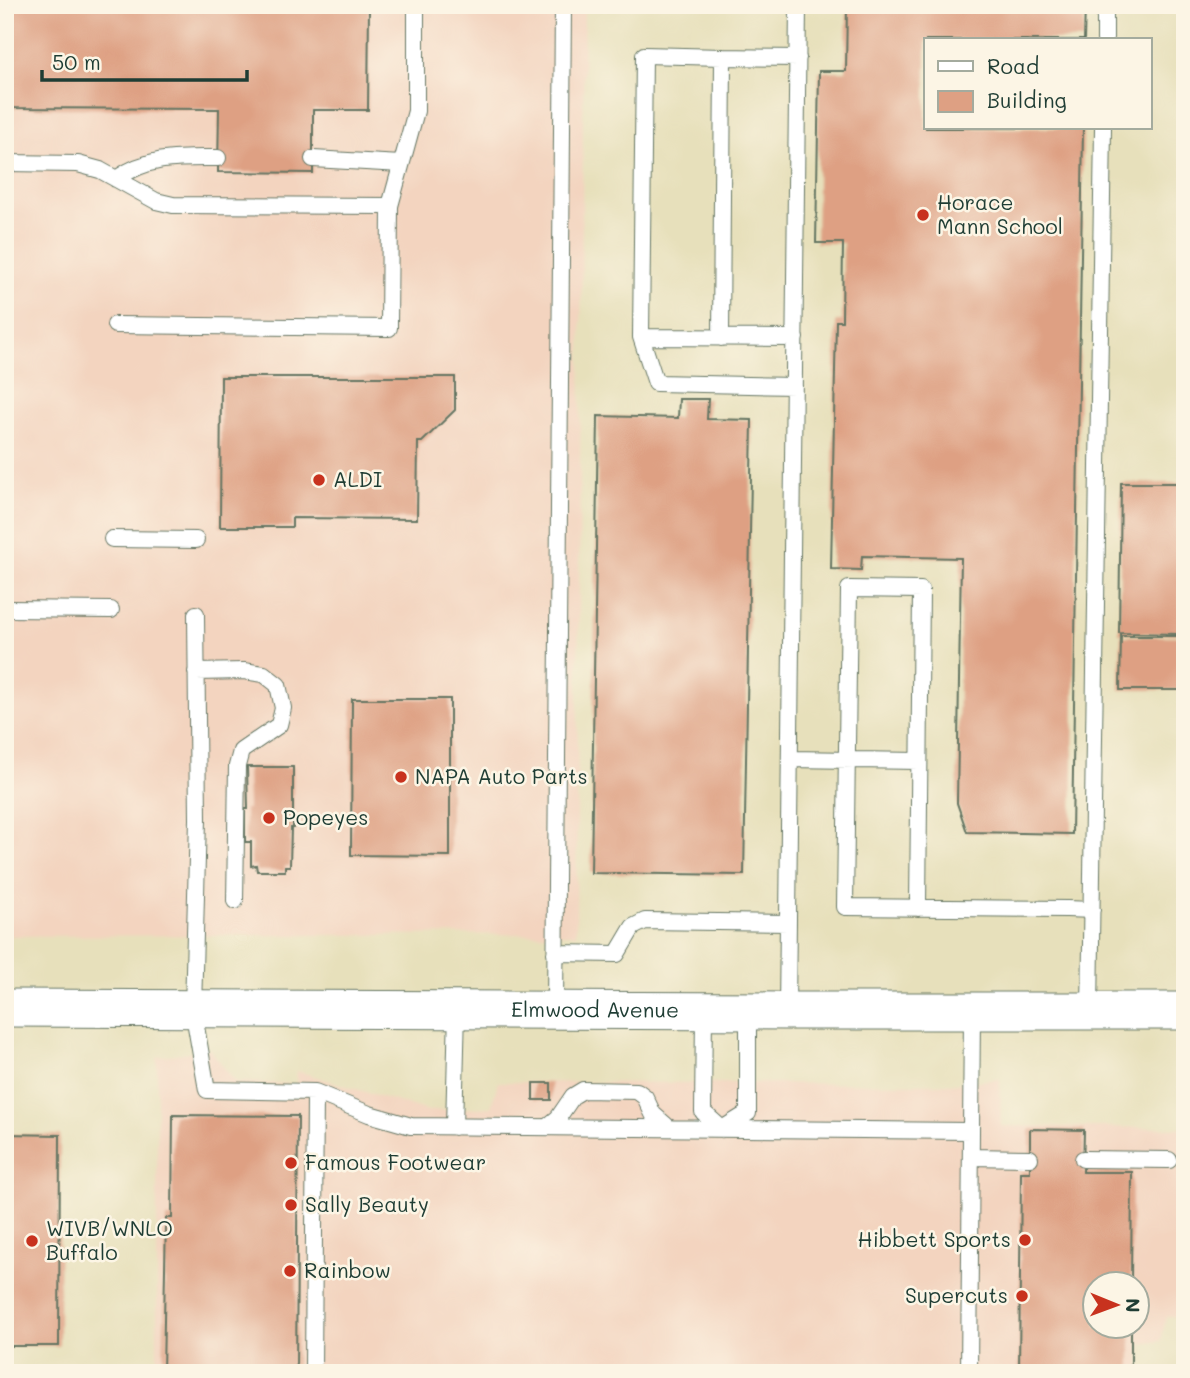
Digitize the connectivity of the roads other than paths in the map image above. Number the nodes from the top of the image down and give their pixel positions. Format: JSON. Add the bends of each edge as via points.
{"nodes":[{"id":1,"x":416,"y":5,"type":"edge"},
{"id":2,"x":563,"y":5,"type":"edge"},
{"id":3,"x":798,"y":5,"type":"edge"},
{"id":4,"x":1105,"y":5,"type":"edge"},
{"id":5,"x":1105,"y":38,"type":"edge"},
{"id":6,"x":723,"y":57,"type":"junction"},
{"id":7,"x":798,"y":58,"type":"junction"},
{"id":8,"x":1104,"y":130,"type":"edge"},
{"id":9,"x":218,"y":158,"type":"dead end"},
{"id":10,"x":313,"y":159,"type":"dead end"},
{"id":11,"x":5,"y":163,"type":"edge"},
{"id":12,"x":401,"y":164,"type":"junction"},
{"id":13,"x":116,"y":179,"type":"junction"},
{"id":14,"x":390,"y":206,"type":"junction"},
{"id":15,"x":114,"y":325,"type":"dead end"},
{"id":16,"x":641,"y":337,"type":"junction"},
{"id":17,"x":721,"y":338,"type":"junction"},
{"id":18,"x":795,"y":338,"type":"junction"},
{"id":19,"x":794,"y":386,"type":"junction"},
{"id":20,"x":112,"y":539,"type":"dead end"},
{"id":21,"x":196,"y":540,"type":"dead end"},
{"id":22,"x":5,"y":609,"type":"edge"},
{"id":23,"x":111,"y":610,"type":"dead end"},
{"id":24,"x":196,"y":614,"type":"dead end"},
{"id":25,"x":196,"y":673,"type":"junction"},
{"id":26,"x":790,"y":759,"type":"junction"},
{"id":27,"x":847,"y":760,"type":"junction"},
{"id":28,"x":919,"y":761,"type":"junction"},
{"id":29,"x":235,"y":901,"type":"dead end"},
{"id":30,"x":918,"y":908,"type":"junction"},
{"id":31,"x":1092,"y":910,"type":"junction"},
{"id":32,"x":788,"y":923,"type":"junction"},
{"id":33,"x":555,"y":953,"type":"junction"},
{"id":34,"x":5,"y":1008,"type":"edge"},
{"id":35,"x":192,"y":1009,"type":"junction"},
{"id":36,"x":457,"y":1010,"type":"junction"},
{"id":37,"x":555,"y":1010,"type":"junction"},
{"id":38,"x":704,"y":1011,"type":"junction"},
{"id":39,"x":748,"y":1011,"type":"junction"},
{"id":40,"x":1090,"y":1011,"type":"junction"},
{"id":41,"x":1185,"y":1011,"type":"edge"},
{"id":42,"x":787,"y":1012,"type":"junction"},
{"id":43,"x":972,"y":1012,"type":"junction"},
{"id":44,"x":315,"y":1092,"type":"junction"},
{"id":45,"x":454,"y":1127,"type":"junction"},
{"id":46,"x":547,"y":1127,"type":"junction"},
{"id":47,"x":668,"y":1128,"type":"junction"},
{"id":48,"x":722,"y":1129,"type":"junction"},
{"id":49,"x":971,"y":1131,"type":"junction"},
{"id":50,"x":971,"y":1157,"type":"junction"},
{"id":51,"x":1030,"y":1158,"type":"dead end"},
{"id":52,"x":1083,"y":1159,"type":"dead end"},
{"id":53,"x":1169,"y":1160,"type":"dead end"},
{"id":54,"x":313,"y":1373,"type":"edge"},
{"id":55,"x":970,"y":1373,"type":"edge"}],
"edges":[{"from":1,"to":12,"type":"lane","via":[[415,111]]},
{"from":2,"to":33,"type":"lane"},
{"from":3,"to":7,"type":"lane"},
{"from":4,"to":5,"type":"lane"},
{"from":6,"to":7,"type":"lane"},
{"from":6,"to":16,"type":"lane","via":[[644,55]]},
{"from":6,"to":17,"type":"lane"},
{"from":7,"to":18,"type":"lane"},
{"from":8,"to":31,"type":"lane"},
{"from":9,"to":13,"type":"lane","via":[[163,160],[131,168]]},
{"from":10,"to":12,"type":"lane"},
{"from":11,"to":13,"type":"lane","via":[[78,164]]},
{"from":12,"to":14,"type":"lane"},
{"from":13,"to":14,"type":"lane","via":[[173,205]]},
{"from":14,"to":15,"type":"lane","via":[[389,328]]},
{"from":16,"to":17,"type":"lane"},
{"from":16,"to":19,"type":"lane","via":[[656,383]]},
{"from":17,"to":18,"type":"lane"},
{"from":18,"to":19,"type":"lane"},
{"from":19,"to":26,"type":"lane"},
{"from":20,"to":21,"type":"lane"},
{"from":22,"to":23,"type":"lane"},
{"from":24,"to":25,"type":"lane"},
{"from":25,"to":29,"type":"lane","via":[[264,674],[278,685],[283,708],[279,725],[241,751],[236,766]]},
{"from":25,"to":35,"type":"lane","via":[[198,819]]},
{"from":26,"to":27,"type":"lane"},
{"from":26,"to":32,"type":"lane"},
{"from":27,"to":28,"type":"lane"},
{"from":27,"to":28,"type":"lane","via":[[849,589],[921,590]]},
{"from":27,"to":30,"type":"lane","via":[[845,907]]},
{"from":28,"to":30,"type":"lane"},
{"from":30,"to":31,"type":"lane"},
{"from":31,"to":40,"type":"lane"},
{"from":32,"to":33,"type":"lane","via":[[645,921],[633,927],[617,954]]},
{"from":32,"to":42,"type":"lane"},
{"from":33,"to":37,"type":"lane"},
{"from":34,"to":35,"type":"street","name":"Elmwood Avenue"},
{"from":35,"to":36,"type":"street","name":"Elmwood Avenue"},
{"from":35,"to":44,"type":"lane","via":[[207,1090]]},
{"from":36,"to":37,"type":"street","name":"Elmwood Avenue"},
{"from":36,"to":45,"type":"lane"},
{"from":37,"to":38,"type":"street","name":"Elmwood Avenue"},
{"from":38,"to":39,"type":"street","name":"Elmwood Avenue"},
{"from":38,"to":48,"type":"lane","via":[[703,1112]]},
{"from":39,"to":42,"type":"street","name":"Elmwood Avenue"},
{"from":39,"to":48,"type":"lane","via":[[748,1113]]},
{"from":40,"to":41,"type":"street","name":"Elmwood Avenue"},
{"from":40,"to":43,"type":"street","name":"Elmwood Avenue"},
{"from":42,"to":43,"type":"street","name":"Elmwood Avenue"},
{"from":43,"to":49,"type":"lane"},
{"from":44,"to":45,"type":"lane","via":[[411,1126]]},
{"from":44,"to":54,"type":"lane"},
{"from":45,"to":46,"type":"lane"},
{"from":46,"to":47,"type":"lane"},
{"from":46,"to":47,"type":"lane","via":[[583,1090],[637,1091]]},
{"from":47,"to":48,"type":"lane"},
{"from":48,"to":49,"type":"lane"},
{"from":49,"to":50,"type":"lane"},
{"from":50,"to":51,"type":"lane"},
{"from":50,"to":55,"type":"lane"},
{"from":52,"to":53,"type":"lane"}]}
